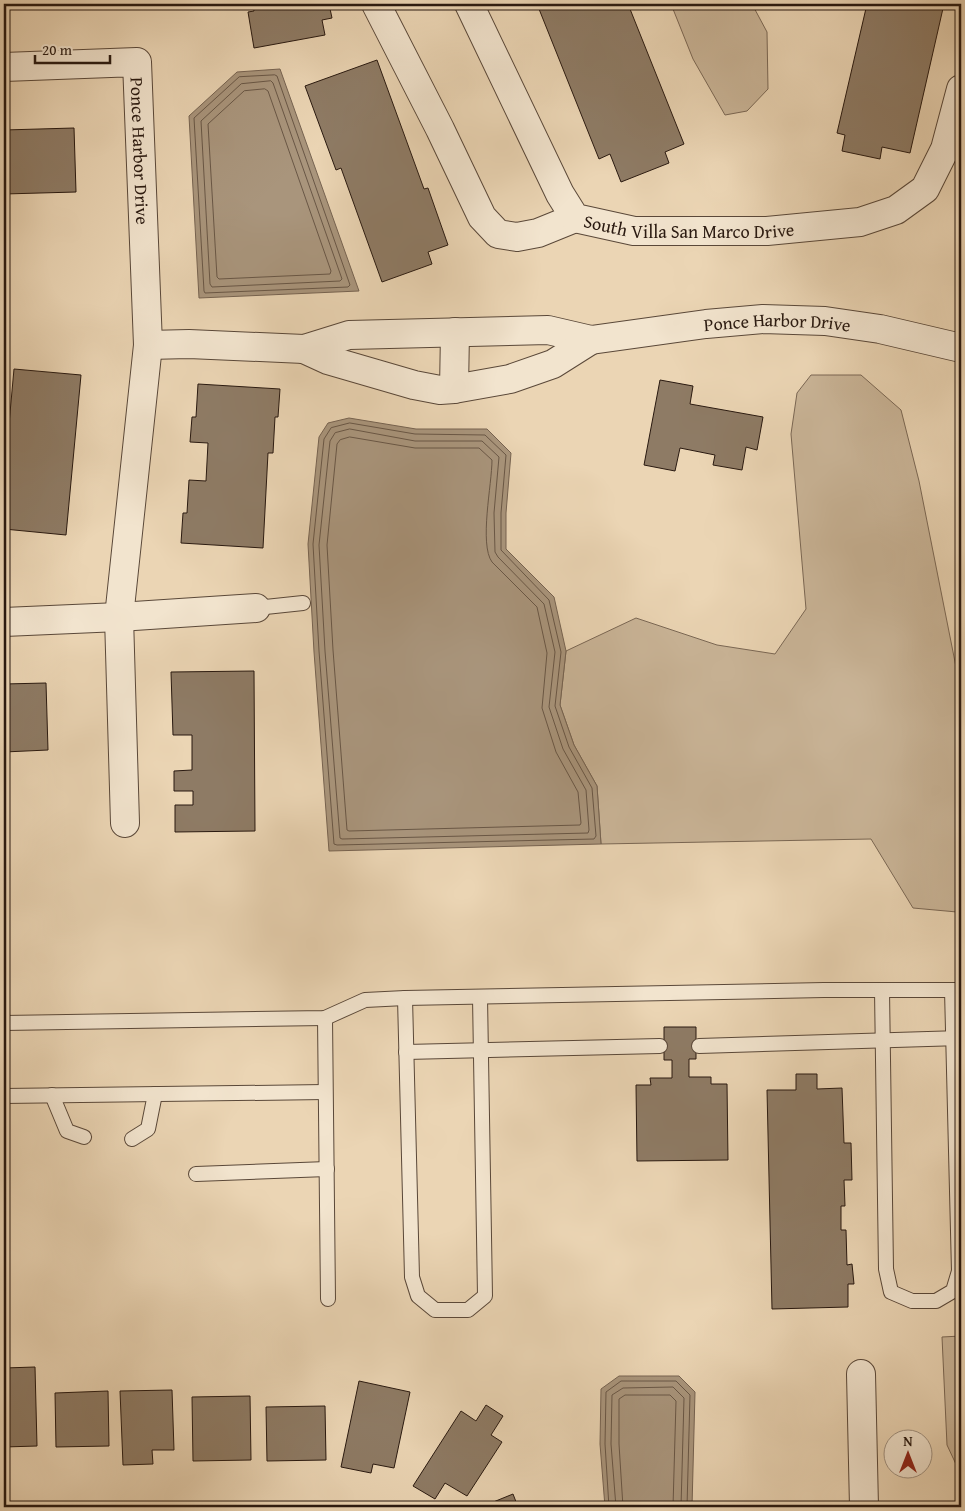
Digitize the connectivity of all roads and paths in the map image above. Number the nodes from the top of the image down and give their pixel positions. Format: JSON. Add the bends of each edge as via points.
{"nodes":[{"id":1,"x":376,"y":4,"type":"edge"},
{"id":2,"x":469,"y":4,"type":"edge"},
{"id":3,"x":4,"y":67,"type":"edge"},
{"id":4,"x":961,"y":89,"type":"edge"},
{"id":5,"x":575,"y":218,"type":"junction"},
{"id":6,"x":455,"y":332,"type":"junction"},
{"id":7,"x":591,"y":340,"type":"junction"},
{"id":8,"x":148,"y":344,"type":"junction"},
{"id":9,"x":961,"y":348,"type":"edge"},
{"id":10,"x":304,"y":349,"type":"junction"},
{"id":11,"x":454,"y":389,"type":"junction"},
{"id":12,"x":303,"y":603,"type":"dead end"},
{"id":13,"x":256,"y":608,"type":"joint"},
{"id":14,"x":119,"y":617,"type":"junction"},
{"id":15,"x":4,"y":622,"type":"edge"},
{"id":16,"x":125,"y":822,"type":"dead end"},
{"id":17,"x":882,"y":990,"type":"junction"},
{"id":18,"x":957,"y":990,"type":"edge"},
{"id":19,"x":480,"y":997,"type":"junction"},
{"id":20,"x":405,"y":998,"type":"junction"},
{"id":21,"x":325,"y":1018,"type":"junction"},
{"id":22,"x":4,"y":1023,"type":"edge"},
{"id":23,"x":957,"y":1038,"type":"edge"},
{"id":24,"x":884,"y":1041,"type":"junction"},
{"id":25,"x":660,"y":1046,"type":"dead end"},
{"id":26,"x":699,"y":1046,"type":"dead end"},
{"id":27,"x":481,"y":1051,"type":"junction"},
{"id":28,"x":406,"y":1052,"type":"junction"},
{"id":29,"x":325,"y":1092,"type":"junction"},
{"id":30,"x":155,"y":1094,"type":"junction"},
{"id":31,"x":4,"y":1096,"type":"edge"},
{"id":32,"x":52,"y":1096,"type":"junction"},
{"id":33,"x":84,"y":1137,"type":"dead end"},
{"id":34,"x":132,"y":1139,"type":"dead end"},
{"id":35,"x":326,"y":1169,"type":"junction"},
{"id":36,"x":196,"y":1174,"type":"dead end"},
{"id":37,"x":328,"y":1299,"type":"dead end"},
{"id":38,"x":861,"y":1374,"type":"dead end"},
{"id":39,"x":864,"y":1507,"type":"edge"}],
"edges":[{"from":1,"to":5,"type":"street","via":[[482,217],[498,234],[517,236],[538,233]]},
{"from":2,"to":5,"type":"street","name":"South Villa San Marco Drive","via":[[560,194]]},
{"from":3,"to":8,"type":"street","name":"Ponce Harbor Drive","via":[[137,62]]},
{"from":4,"to":5,"type":"street","name":"South Villa San Marco Drive","via":[[945,150],[925,189],[896,210],[860,222],[767,232],[634,232]]},
{"from":6,"to":7,"type":"street","name":"Ponce Harbor Drive","via":[[548,330]]},
{"from":6,"to":10,"type":"street","name":"Ponce Harbor Drive","via":[[350,335]]},
{"from":6,"to":11,"type":"street"},
{"from":7,"to":9,"type":"street","name":"Ponce Harbor Drive","via":[[763,319],[825,321],[880,329]]},
{"from":7,"to":11,"type":"street","name":"Ponce Harbor Drive","via":[[554,364],[510,379]]},
{"from":8,"to":10,"type":"street","name":"Ponce Harbor Drive"},
{"from":8,"to":14,"type":"street","name":"Ponce Harbor Drive"},
{"from":10,"to":11,"type":"street","name":"Ponce Harbor Drive","via":[[328,360],[414,385]]},
{"from":12,"to":13,"type":"lane"},
{"from":13,"to":14,"type":"street"},
{"from":14,"to":15,"type":"street"},
{"from":14,"to":16,"type":"street","name":"Ponce Harbor Drive"},
{"from":17,"to":18,"type":"lane"},
{"from":17,"to":19,"type":"lane"},
{"from":17,"to":24,"type":"lane"},
{"from":18,"to":23,"type":"lane"},
{"from":19,"to":20,"type":"lane"},
{"from":19,"to":27,"type":"lane"},
{"from":20,"to":21,"type":"lane","via":[[365,1000]]},
{"from":20,"to":28,"type":"lane"},
{"from":21,"to":22,"type":"lane"},
{"from":21,"to":29,"type":"lane"},
{"from":23,"to":24,"type":"lane"},
{"from":23,"to":24,"type":"lane","via":[[959,1271],[953,1290],[936,1301],[912,1301],[891,1292],[886,1269]]},
{"from":24,"to":26,"type":"lane"},
{"from":25,"to":27,"type":"lane"},
{"from":27,"to":28,"type":"lane"},
{"from":27,"to":28,"type":"lane","via":[[485,1296],[468,1310],[434,1310],[418,1296],[412,1277]]},
{"from":29,"to":30,"type":"lane"},
{"from":29,"to":35,"type":"lane"},
{"from":30,"to":32,"type":"lane"},
{"from":30,"to":34,"type":"lane","via":[[148,1129]]},
{"from":31,"to":32,"type":"lane"},
{"from":32,"to":33,"type":"lane","via":[[67,1131]]},
{"from":35,"to":36,"type":"lane"},
{"from":35,"to":37,"type":"lane"},
{"from":38,"to":39,"type":"street"}]}
